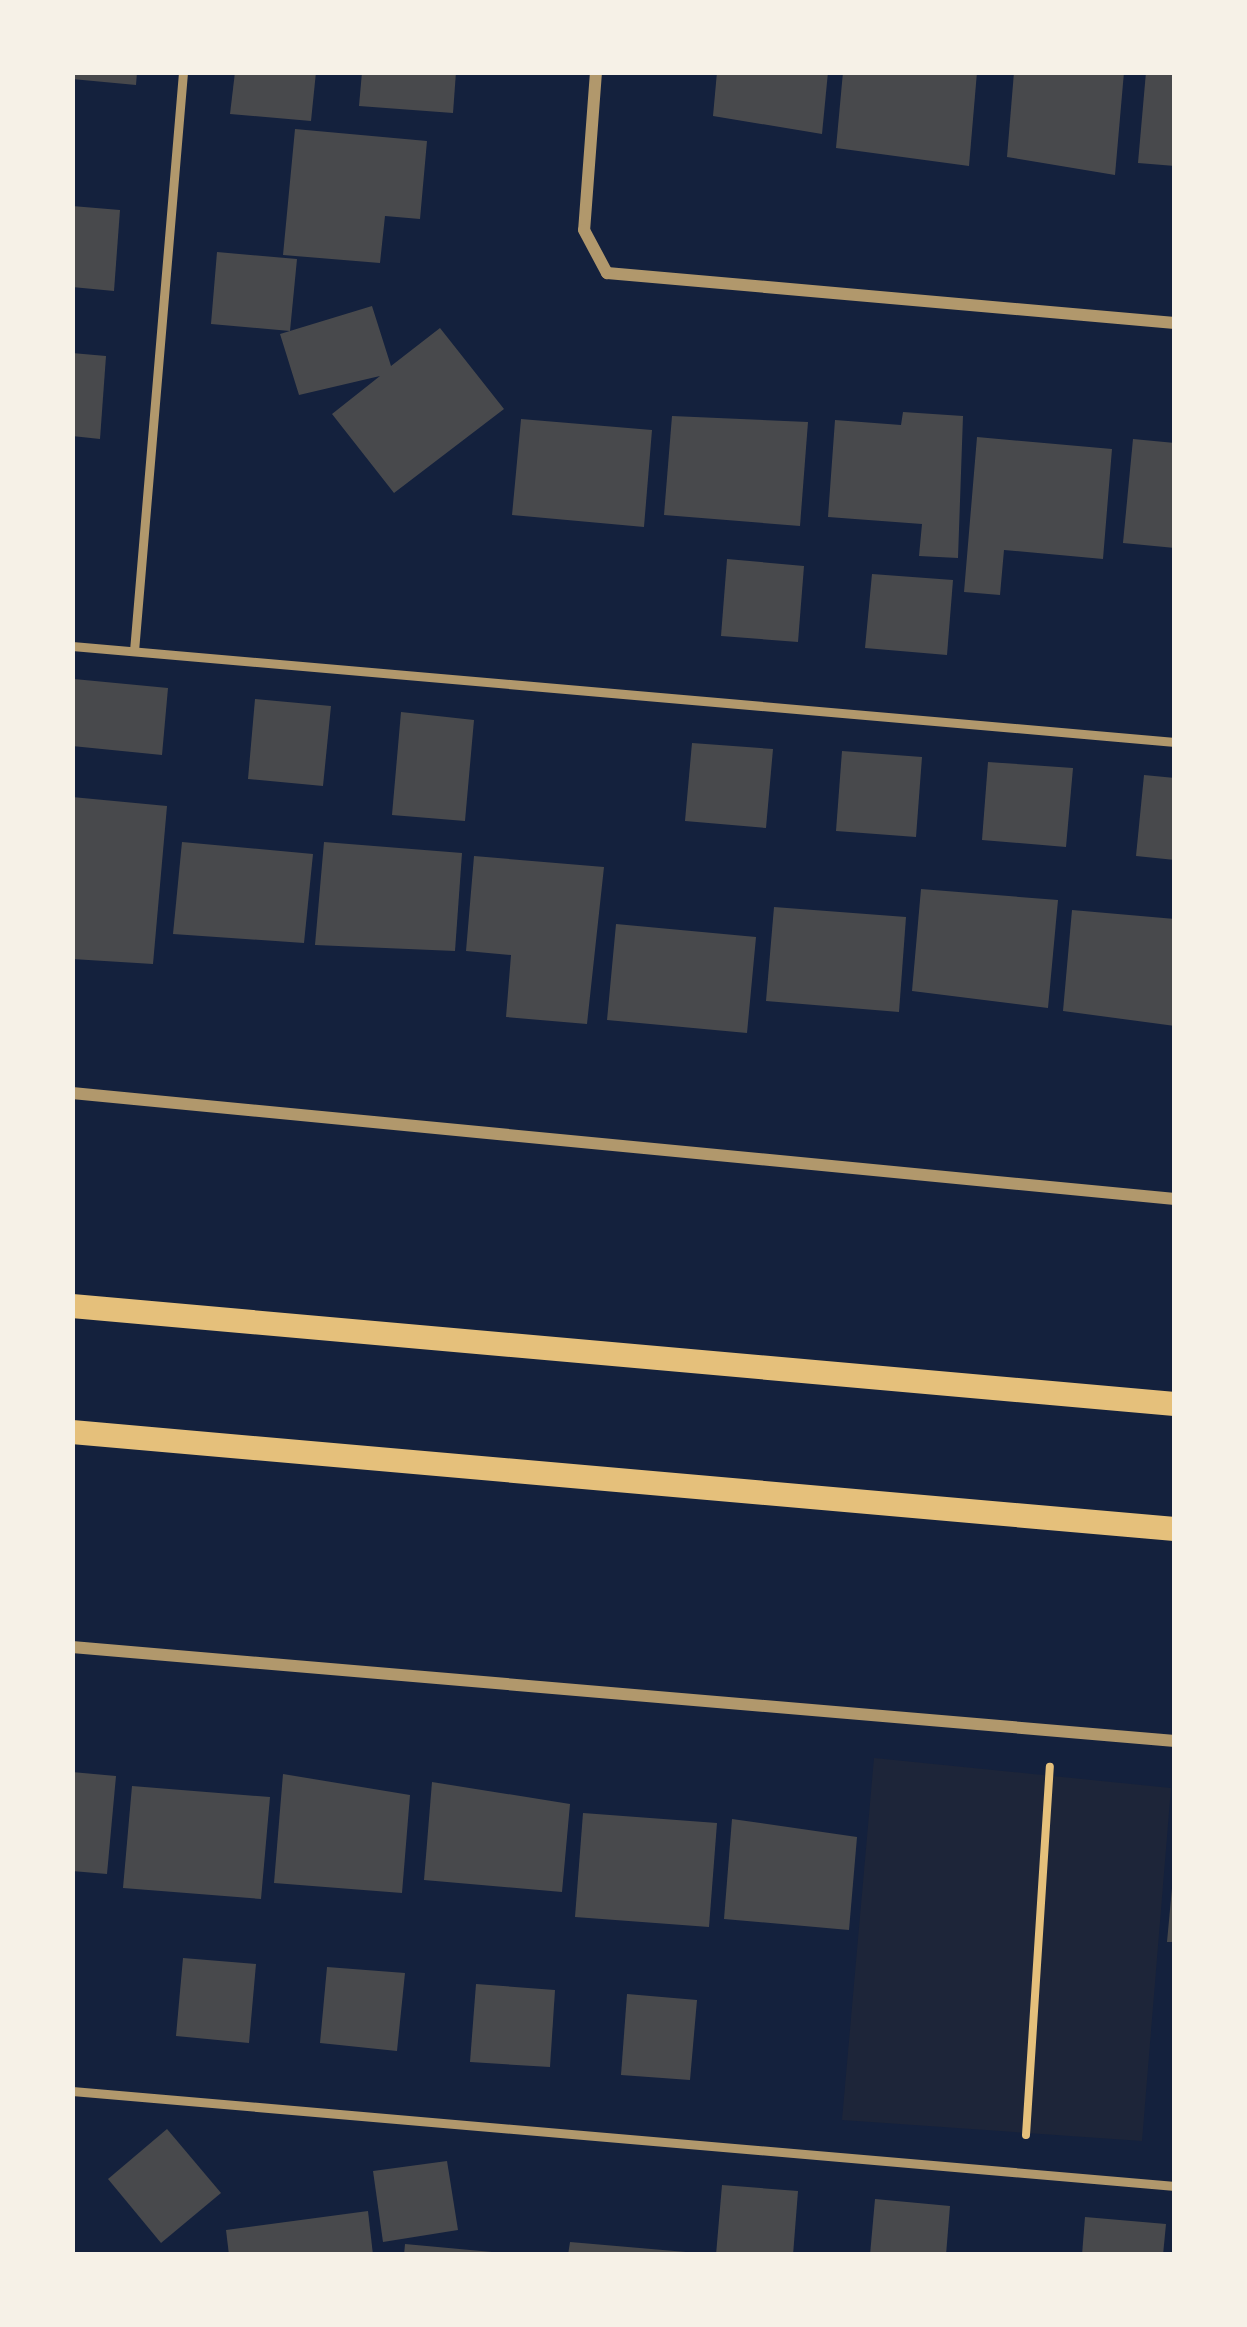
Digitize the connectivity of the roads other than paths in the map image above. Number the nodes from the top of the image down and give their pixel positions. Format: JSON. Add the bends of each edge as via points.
{"nodes":[{"id":1,"x":183,"y":72,"type":"edge"},
{"id":2,"x":596,"y":72,"type":"edge"},
{"id":3,"x":1175,"y":323,"type":"edge"},
{"id":4,"x":72,"y":646,"type":"edge"},
{"id":5,"x":134,"y":651,"type":"junction"},
{"id":6,"x":1175,"y":742,"type":"edge"},
{"id":7,"x":72,"y":1093,"type":"edge"},
{"id":8,"x":1175,"y":1199,"type":"edge"},
{"id":9,"x":72,"y":1306,"type":"edge"},
{"id":10,"x":1175,"y":1404,"type":"edge"},
{"id":11,"x":72,"y":1432,"type":"edge"},
{"id":12,"x":1175,"y":1529,"type":"edge"},
{"id":13,"x":72,"y":1647,"type":"edge"},
{"id":14,"x":1175,"y":1741,"type":"edge"},
{"id":15,"x":72,"y":2091,"type":"edge"},
{"id":16,"x":1175,"y":2186,"type":"edge"}],
"edges":[{"from":1,"to":5,"type":"lane"},
{"from":2,"to":3,"type":"street","via":[[584,230],[607,274]]},
{"from":4,"to":5,"type":"lane"},
{"from":5,"to":6,"type":"lane"},
{"from":7,"to":8,"type":"street"},
{"from":9,"to":10,"type":"main road"},
{"from":11,"to":12,"type":"main road"},
{"from":13,"to":14,"type":"street"},
{"from":15,"to":16,"type":"lane"}]}
